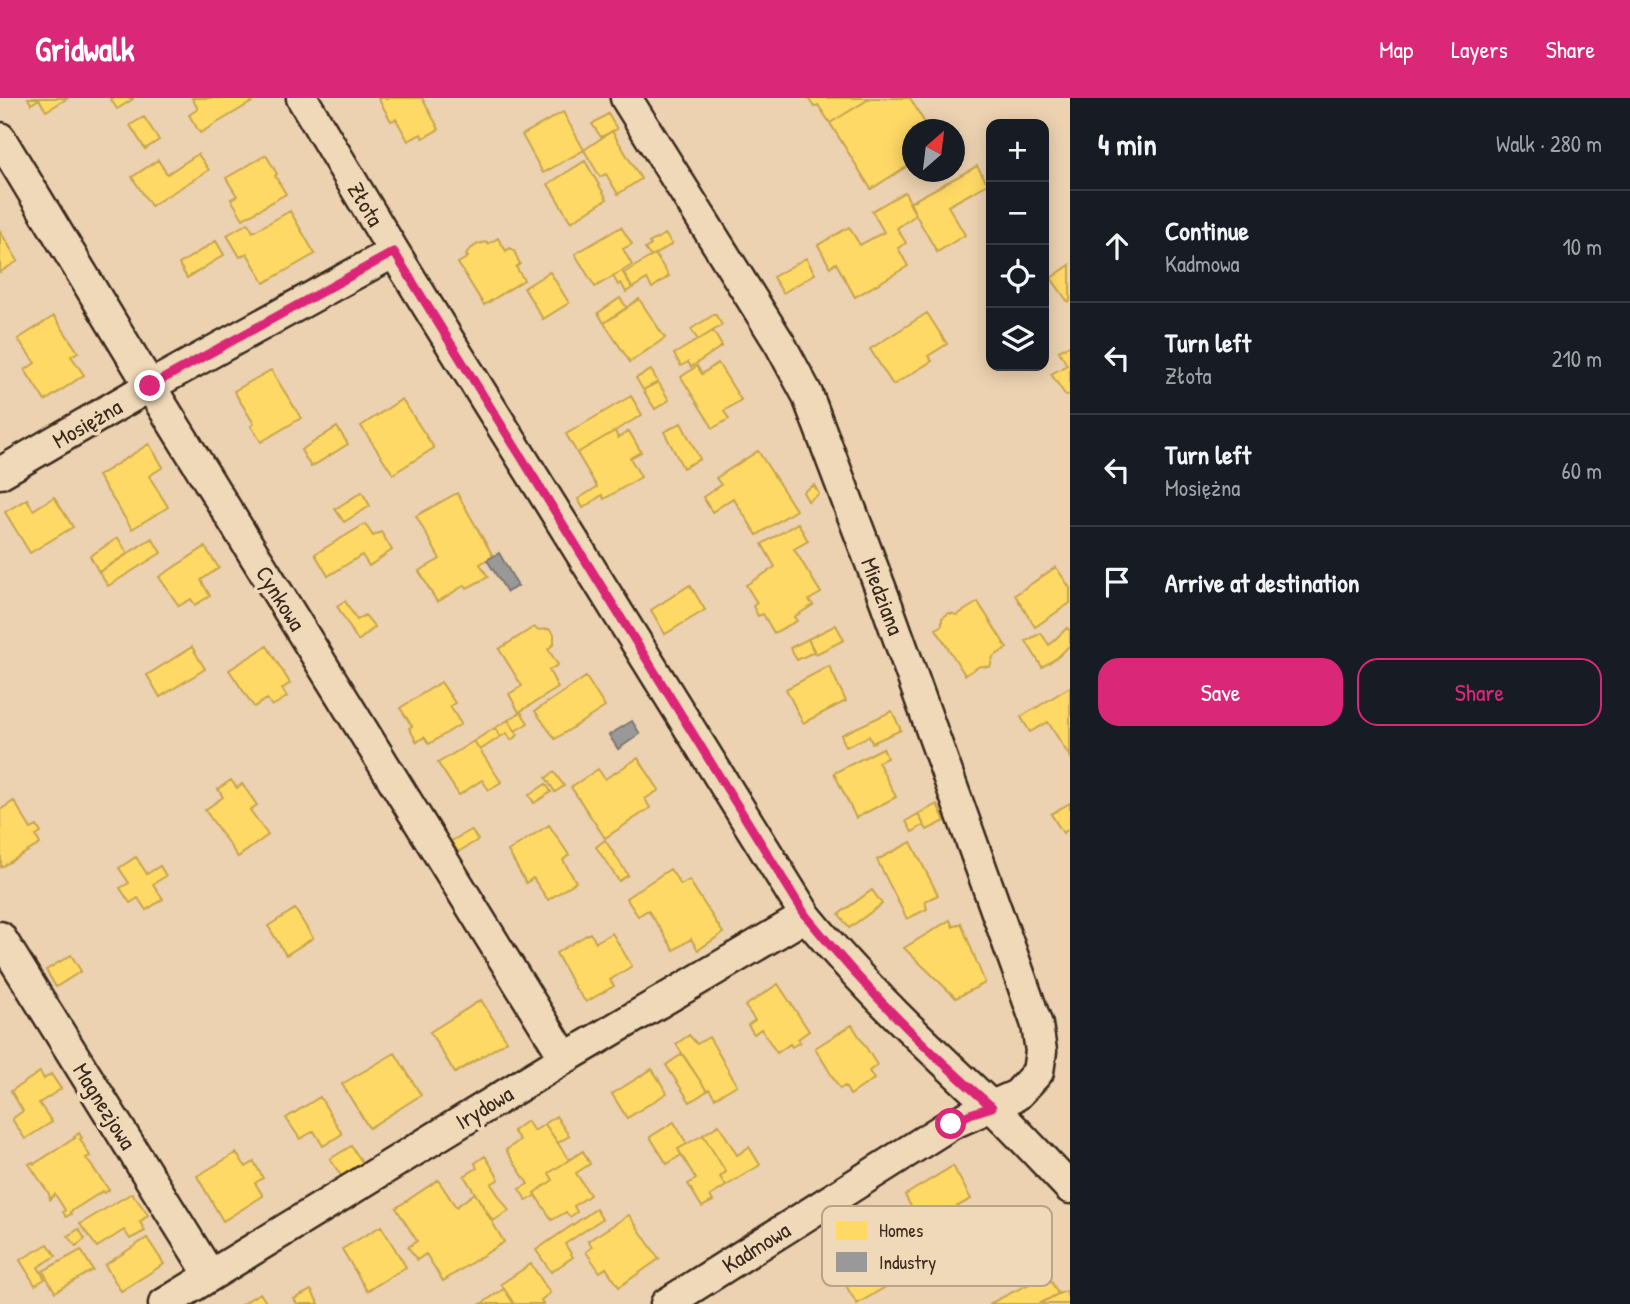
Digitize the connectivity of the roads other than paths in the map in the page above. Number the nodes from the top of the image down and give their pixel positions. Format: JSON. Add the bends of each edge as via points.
{"nodes":[{"id":1,"x":302,"y":98,"type":"edge"},
{"id":2,"x":626,"y":98,"type":"edge"},
{"id":3,"x":0,"y":138,"type":"edge"},
{"id":4,"x":394,"y":252,"type":"junction"},
{"id":5,"x":150,"y":386,"type":"junction"},
{"id":6,"x":0,"y":473,"type":"edge"},
{"id":7,"x":806,"y":916,"type":"junction"},
{"id":8,"x":0,"y":937,"type":"edge"},
{"id":9,"x":565,"y":1058,"type":"junction"},
{"id":10,"x":992,"y":1107,"type":"junction"},
{"id":11,"x":1070,"y":1188,"type":"edge"},
{"id":12,"x":211,"y":1275,"type":"junction"},
{"id":13,"x":164,"y":1304,"type":"edge"},
{"id":14,"x":666,"y":1304,"type":"edge"}],
"edges":[{"from":1,"to":4,"type":"street","name":"Złota"},
{"from":2,"to":10,"type":"street","name":"Miedziana","via":[[807,394],[886,603],[1037,1025],[1038,1072],[1017,1095]]},
{"from":3,"to":5,"type":"street","name":"Cynkowa"},
{"from":4,"to":5,"type":"street","name":"Mosiężna"},
{"from":4,"to":7,"type":"street","name":"Złota"},
{"from":5,"to":6,"type":"street","name":"Mosiężna"},
{"from":5,"to":9,"type":"street","name":"Cynkowa"},
{"from":7,"to":9,"type":"street","name":"Irydowa"},
{"from":7,"to":10,"type":"street","name":"Złota","via":[[839,957]]},
{"from":8,"to":12,"type":"street","name":"Magnezjowa"},
{"from":9,"to":12,"type":"street","name":"Irydowa"},
{"from":10,"to":11,"type":"street","name":"Złota"},
{"from":10,"to":14,"type":"street","name":"Kadmowa","via":[[951,1124]]},
{"from":12,"to":13,"type":"street","name":"Irydowa"}]}
